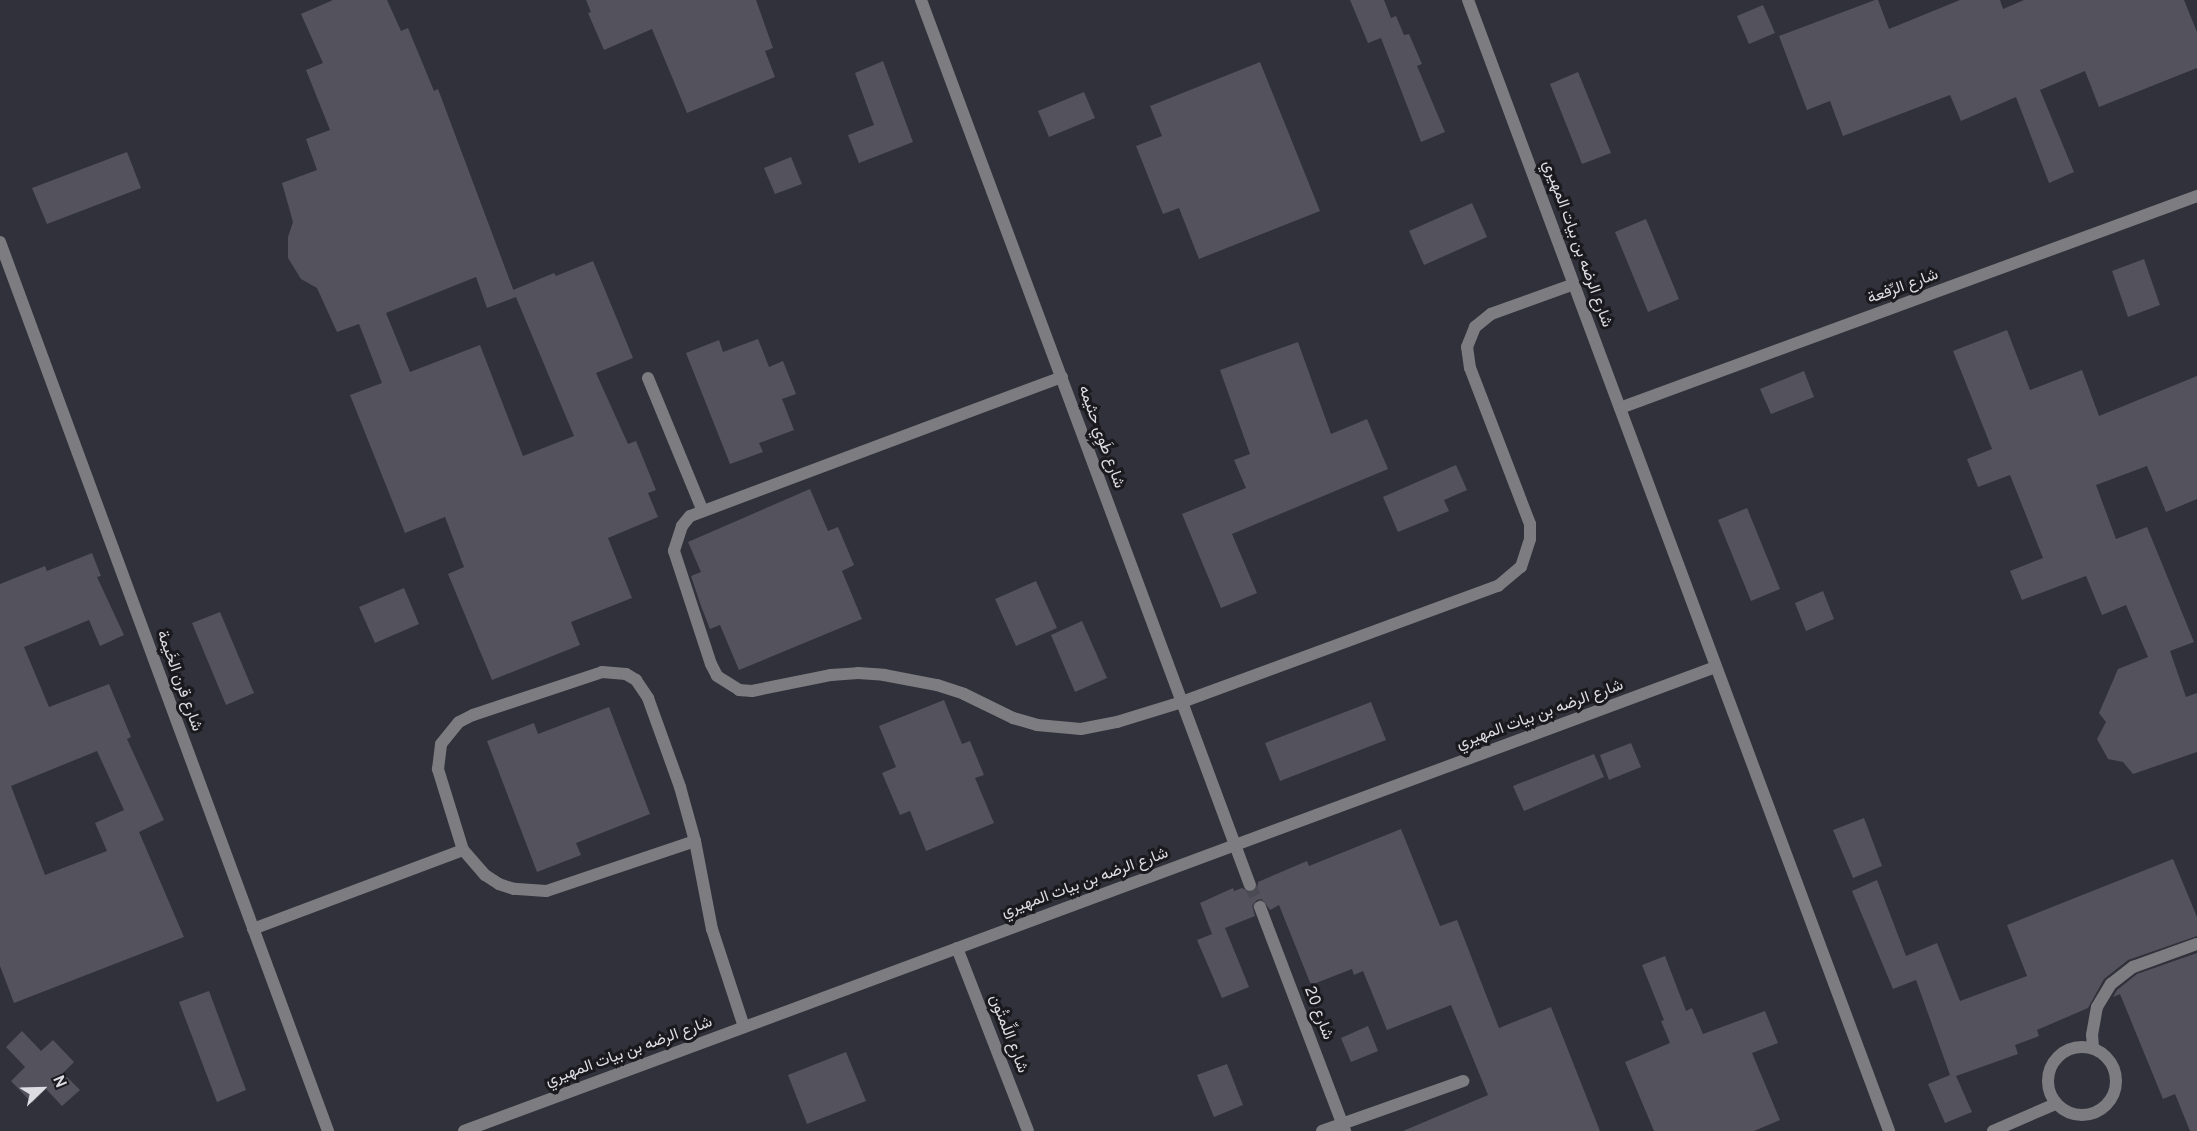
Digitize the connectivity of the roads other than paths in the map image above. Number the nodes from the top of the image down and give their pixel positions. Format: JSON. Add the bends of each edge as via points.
{"nodes":[{"id":1,"x":921,"y":0,"type":"edge"},
{"id":2,"x":1468,"y":0,"type":"edge"},
{"id":3,"x":2197,"y":196,"type":"edge"},
{"id":4,"x":0,"y":242,"type":"edge"},
{"id":5,"x":4,"y":263,"type":"edge"},
{"id":6,"x":1574,"y":284,"type":"junction"},
{"id":7,"x":1062,"y":377,"type":"junction"},
{"id":8,"x":648,"y":378,"type":"dead end"},
{"id":9,"x":1620,"y":408,"type":"junction"},
{"id":10,"x":702,"y":509,"type":"junction"},
{"id":11,"x":1716,"y":667,"type":"junction"},
{"id":12,"x":1182,"y":702,"type":"junction"},
{"id":13,"x":695,"y":841,"type":"junction"},
{"id":14,"x":1236,"y":845,"type":"junction"},
{"id":15,"x":463,"y":850,"type":"junction"},
{"id":16,"x":1250,"y":885,"type":"tunnel mouth"},
{"id":17,"x":1260,"y":908,"type":"tunnel mouth"},
{"id":18,"x":253,"y":929,"type":"junction"},
{"id":19,"x":2197,"y":944,"type":"edge"},
{"id":20,"x":957,"y":948,"type":"junction"},
{"id":21,"x":744,"y":1027,"type":"junction"},
{"id":22,"x":2093,"y":1048,"type":"junction"},
{"id":23,"x":1463,"y":1081,"type":"dead end"},
{"id":24,"x":2055,"y":1104,"type":"junction"},
{"id":25,"x":1344,"y":1127,"type":"edge"},
{"id":26,"x":328,"y":1131,"type":"edge"},
{"id":27,"x":464,"y":1131,"type":"edge"},
{"id":28,"x":1028,"y":1131,"type":"edge"},
{"id":29,"x":1322,"y":1131,"type":"edge"},
{"id":30,"x":1889,"y":1131,"type":"edge"},
{"id":31,"x":1993,"y":1131,"type":"edge"}],
"edges":[{"from":1,"to":7,"type":"street","name":"شارع طَوِي حثيمه"},
{"from":2,"to":6,"type":"street","name":"شارع الرضه بن بيات المهيري"},
{"from":3,"to":9,"type":"street","name":"شارع الرِّفعة"},
{"from":4,"to":5,"type":"street","name":"شارع قرن الخَيمة"},
{"from":5,"to":18,"type":"street","name":"شارع قرن الخَيمة"},
{"from":6,"to":9,"type":"street","name":"شارع الرضه بن بيات المهيري"},
{"from":6,"to":12,"type":"street","via":[[1491,314],[1475,327],[1467,347],[1470,368],[1530,524],[1527,554],[1511,578]]},
{"from":7,"to":10,"type":"street"},
{"from":7,"to":12,"type":"street","name":"شارع طَوِي حثيمه"},
{"from":8,"to":10,"type":"street"},
{"from":9,"to":11,"type":"street","name":"شارع الرضه بن بيات المهيري"},
{"from":10,"to":12,"type":"street","via":[[682,526],[674,551],[711,664],[717,676],[739,690],[752,691],[831,675],[884,675],[937,685],[1013,718],[1063,729],[1099,726]]},
{"from":11,"to":14,"type":"street","name":"شارع الرضه بن بيات المهيري"},
{"from":11,"to":30,"type":"street","name":"شارع الرضه بن بيات المهيري"},
{"from":12,"to":14,"type":"street","name":"شارع طَوِي حثيمه"},
{"from":13,"to":15,"type":"street","via":[[561,887],[538,891],[499,884],[485,875]]},
{"from":13,"to":15,"type":"street","via":[[680,787],[643,688],[626,674],[602,672],[473,715],[448,733],[441,744],[438,769]]},
{"from":13,"to":21,"type":"street","via":[[712,929]]},
{"from":14,"to":16,"type":"street","name":"شارع طَوِي حثيمه"},
{"from":14,"to":20,"type":"street","name":"شارع الرضه بن بيات المهيري"},
{"from":15,"to":18,"type":"street"},
{"from":17,"to":25,"type":"street","name":"شارع 20"},
{"from":18,"to":26,"type":"street","name":"شارع قرن الخَيمة"},
{"from":19,"to":22,"type":"street","via":[[2133,967],[2111,984],[2097,1007]]},
{"from":20,"to":21,"type":"street","name":"شارع الرضه بن بيات المهيري"},
{"from":20,"to":28,"type":"street","name":"شارع اللِّمتُون"},
{"from":21,"to":27,"type":"street","name":"شارع الرضه بن بيات المهيري"},
{"from":22,"to":24,"type":"street","via":[[2071,1048],[2053,1061],[2047,1083]]},
{"from":22,"to":24,"type":"street","via":[[2111,1062],[2115,1073],[2116,1084],[2107,1105],[2087,1115],[2065,1111]]},
{"from":23,"to":25,"type":"street"},
{"from":24,"to":31,"type":"street"},
{"from":25,"to":29,"type":"street"}]}
